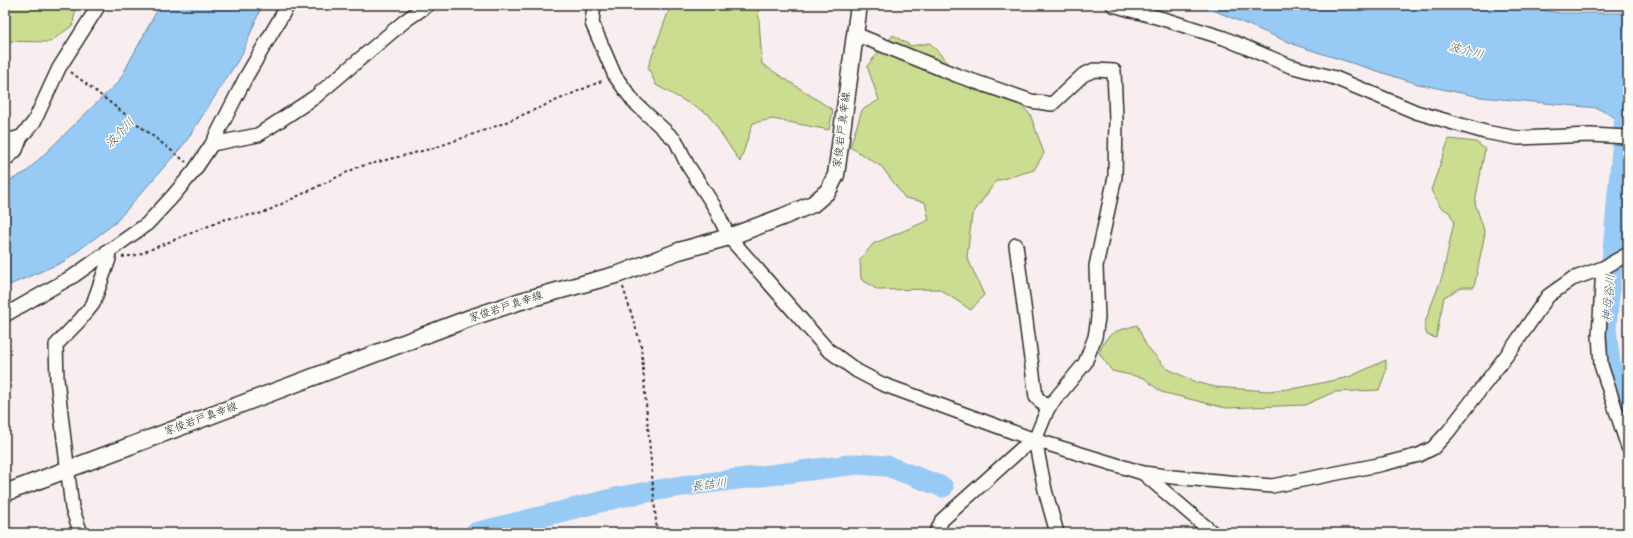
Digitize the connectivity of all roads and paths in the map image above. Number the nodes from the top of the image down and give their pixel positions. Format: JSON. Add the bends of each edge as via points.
{"nodes":[{"id":1,"x":99,"y":5,"type":"edge"},
{"id":2,"x":288,"y":5,"type":"edge"},
{"id":3,"x":428,"y":5,"type":"edge"},
{"id":4,"x":594,"y":5,"type":"edge"},
{"id":5,"x":859,"y":5,"type":"edge"},
{"id":6,"x":1113,"y":5,"type":"edge"},
{"id":7,"x":855,"y":34,"type":"junction"},
{"id":8,"x":61,"y":64,"type":"junction"},
{"id":9,"x":616,"y":76,"type":"junction"},
{"id":10,"x":1621,"y":136,"type":"edge"},
{"id":11,"x":21,"y":137,"type":"junction"},
{"id":12,"x":5,"y":140,"type":"edge"},
{"id":13,"x":212,"y":144,"type":"junction"},
{"id":14,"x":5,"y":160,"type":"edge"},
{"id":15,"x":195,"y":169,"type":"junction"},
{"id":16,"x":729,"y":237,"type":"junction"},
{"id":17,"x":1016,"y":245,"type":"dead end"},
{"id":18,"x":1628,"y":254,"type":"edge"},
{"id":19,"x":108,"y":255,"type":"junction"},
{"id":20,"x":1603,"y":268,"type":"junction"},
{"id":21,"x":619,"y":274,"type":"junction"},
{"id":22,"x":5,"y":315,"type":"edge"},
{"id":23,"x":1048,"y":408,"type":"junction"},
{"id":24,"x":1035,"y":440,"type":"junction"},
{"id":25,"x":1628,"y":447,"type":"edge"},
{"id":26,"x":67,"y":469,"type":"junction"},
{"id":27,"x":1143,"y":473,"type":"junction"},
{"id":28,"x":5,"y":493,"type":"edge"},
{"id":29,"x":81,"y":533,"type":"edge"},
{"id":30,"x":657,"y":533,"type":"edge"},
{"id":31,"x":936,"y":533,"type":"edge"},
{"id":32,"x":1058,"y":533,"type":"edge"},
{"id":33,"x":1213,"y":533,"type":"edge"}],
"edges":[{"from":1,"to":8,"type":"street"},
{"from":2,"to":13,"type":"street","via":[[246,77]]},
{"from":3,"to":13,"type":"street","via":[[406,20],[315,97],[258,135]]},
{"from":4,"to":9,"type":"street","via":[[592,23]]},
{"from":5,"to":7,"type":"main road","name":"家俊岩戸真幸線"},
{"from":6,"to":10,"type":"street","via":[[1224,38],[1290,66],[1335,78],[1416,112],[1485,132],[1518,138]]},
{"from":7,"to":16,"type":"main road","name":"家俊岩戸真幸線","via":[[836,175],[828,192],[813,204]]},
{"from":7,"to":23,"type":"street","via":[[956,75],[1030,101],[1052,104],[1083,75],[1094,70],[1114,71],[1115,176],[1096,266],[1098,318],[1095,337],[1085,363]]},
{"from":8,"to":11,"type":"street","via":[[34,122]]},
{"from":8,"to":15,"type":"path"},
{"from":9,"to":16,"type":"street","via":[[634,102],[676,141]]},
{"from":9,"to":19,"type":"path","via":[[499,125],[434,148],[358,167],[263,212],[226,219],[137,255]]},
{"from":11,"to":12,"type":"street"},
{"from":11,"to":14,"type":"street","via":[[16,150]]},
{"from":13,"to":15,"type":"street"},
{"from":15,"to":19,"type":"street","via":[[147,224]]},
{"from":16,"to":21,"type":"main road","name":"家俊岩戸真幸線","via":[[679,251]]},
{"from":16,"to":24,"type":"street","via":[[827,350],[857,372],[882,384]]},
{"from":17,"to":23,"type":"street","via":[[1036,397]]},
{"from":18,"to":20,"type":"street"},
{"from":19,"to":22,"type":"street"},
{"from":19,"to":26,"type":"street","via":[[93,304],[56,346]]},
{"from":20,"to":25,"type":"street","via":[[1598,335],[1601,365]]},
{"from":20,"to":27,"type":"street","via":[[1572,279],[1548,296],[1448,432],[1433,448],[1418,455],[1272,486]]},
{"from":21,"to":26,"type":"main road","name":"家俊岩戸真幸線","via":[[470,318]]},
{"from":21,"to":30,"type":"path","via":[[641,345]]},
{"from":23,"to":24,"type":"street"},
{"from":24,"to":27,"type":"street"},
{"from":24,"to":31,"type":"street","via":[[1021,449],[942,520]]},
{"from":24,"to":32,"type":"street","via":[[1045,490]]},
{"from":26,"to":28,"type":"main road","name":"家俊岩戸真幸線"},
{"from":26,"to":29,"type":"street","via":[[72,508]]},
{"from":27,"to":33,"type":"street"}]}
